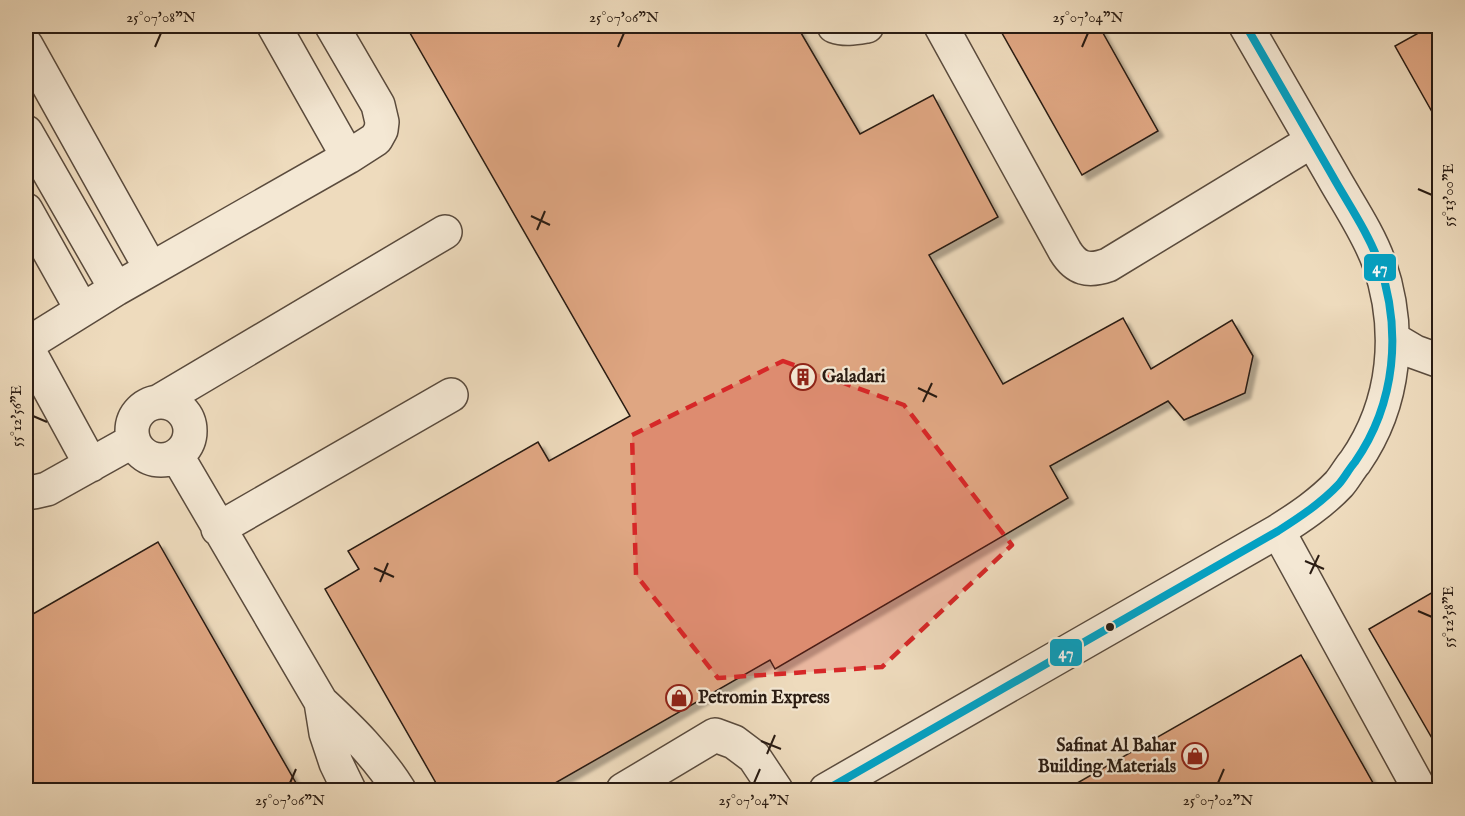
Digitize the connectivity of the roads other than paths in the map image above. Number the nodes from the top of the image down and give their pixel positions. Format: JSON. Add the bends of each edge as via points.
{"nodes":[{"id":1,"x":274,"y":26,"type":"edge"},
{"id":2,"x":332,"y":26,"type":"edge"},
{"id":3,"x":834,"y":26,"type":"edge"},
{"id":4,"x":867,"y":26,"type":"edge"},
{"id":5,"x":941,"y":26,"type":"edge"},
{"id":6,"x":1246,"y":26,"type":"edge"},
{"id":7,"x":26,"y":45,"type":"edge"},
{"id":8,"x":26,"y":132,"type":"edge"},
{"id":9,"x":1312,"y":141,"type":"junction"},
{"id":10,"x":348,"y":157,"type":"junction"},
{"id":11,"x":26,"y":210,"type":"edge"},
{"id":12,"x":445,"y":232,"type":"dead end"},
{"id":13,"x":152,"y":269,"type":"junction"},
{"id":14,"x":116,"y":289,"type":"junction"},
{"id":15,"x":82,"y":310,"type":"junction"},
{"id":16,"x":1393,"y":339,"type":"junction"},
{"id":17,"x":26,"y":345,"type":"edge"},
{"id":18,"x":1440,"y":362,"type":"edge"},
{"id":19,"x":451,"y":395,"type":"dead end"},
{"id":20,"x":158,"y":402,"type":"junction"},
{"id":21,"x":133,"y":441,"type":"junction"},
{"id":22,"x":177,"y":456,"type":"junction"},
{"id":23,"x":91,"y":465,"type":"junction"},
{"id":24,"x":26,"y":491,"type":"edge"},
{"id":25,"x":218,"y":529,"type":"junction"},
{"id":26,"x":1278,"y":531,"type":"junction"},
{"id":27,"x":321,"y":702,"type":"junction"},
{"id":28,"x":349,"y":790,"type":"edge"},
{"id":29,"x":399,"y":790,"type":"edge"},
{"id":30,"x":623,"y":790,"type":"edge"},
{"id":31,"x":776,"y":790,"type":"edge"},
{"id":32,"x":826,"y":790,"type":"edge"},
{"id":33,"x":1420,"y":790,"type":"edge"}],
"edges":[{"from":1,"to":10,"type":"street"},
{"from":2,"to":10,"type":"street","via":[[378,105],[382,122],[376,139]]},
{"from":3,"to":4,"type":"street"},
{"from":5,"to":9,"type":"street","via":[[1065,251],[1070,259],[1089,269],[1108,265]]},
{"from":6,"to":9,"type":"street"},
{"from":7,"to":13,"type":"street"},
{"from":8,"to":14,"type":"street"},
{"from":9,"to":16,"type":"street","via":[[1378,261],[1389,299]]},
{"from":10,"to":13,"type":"street"},
{"from":11,"to":15,"type":"street"},
{"from":12,"to":20,"type":"street"},
{"from":13,"to":14,"type":"street"},
{"from":14,"to":15,"type":"street"},
{"from":15,"to":17,"type":"street"},
{"from":16,"to":18,"type":"street"},
{"from":16,"to":26,"type":"street","via":[[1390,377],[1380,415],[1362,451],[1340,483],[1311,510]]},
{"from":17,"to":23,"type":"street"},
{"from":19,"to":25,"type":"street"},
{"from":20,"to":21,"type":"street","via":[[136,415]]},
{"from":20,"to":22,"type":"street","via":[[172,403],[183,410],[189,422],[186,447]]},
{"from":21,"to":22,"type":"street","via":[[151,459],[165,461]]},
{"from":21,"to":23,"type":"street"},
{"from":22,"to":25,"type":"street"},
{"from":23,"to":24,"type":"street","via":[[47,489]]},
{"from":25,"to":27,"type":"street"},
{"from":26,"to":32,"type":"street"},
{"from":26,"to":33,"type":"street"},
{"from":27,"to":28,"type":"street","via":[[326,733]]},
{"from":27,"to":29,"type":"street","via":[[375,757]]},
{"from":30,"to":31,"type":"street","via":[[715,735],[734,742],[754,757]]}]}
